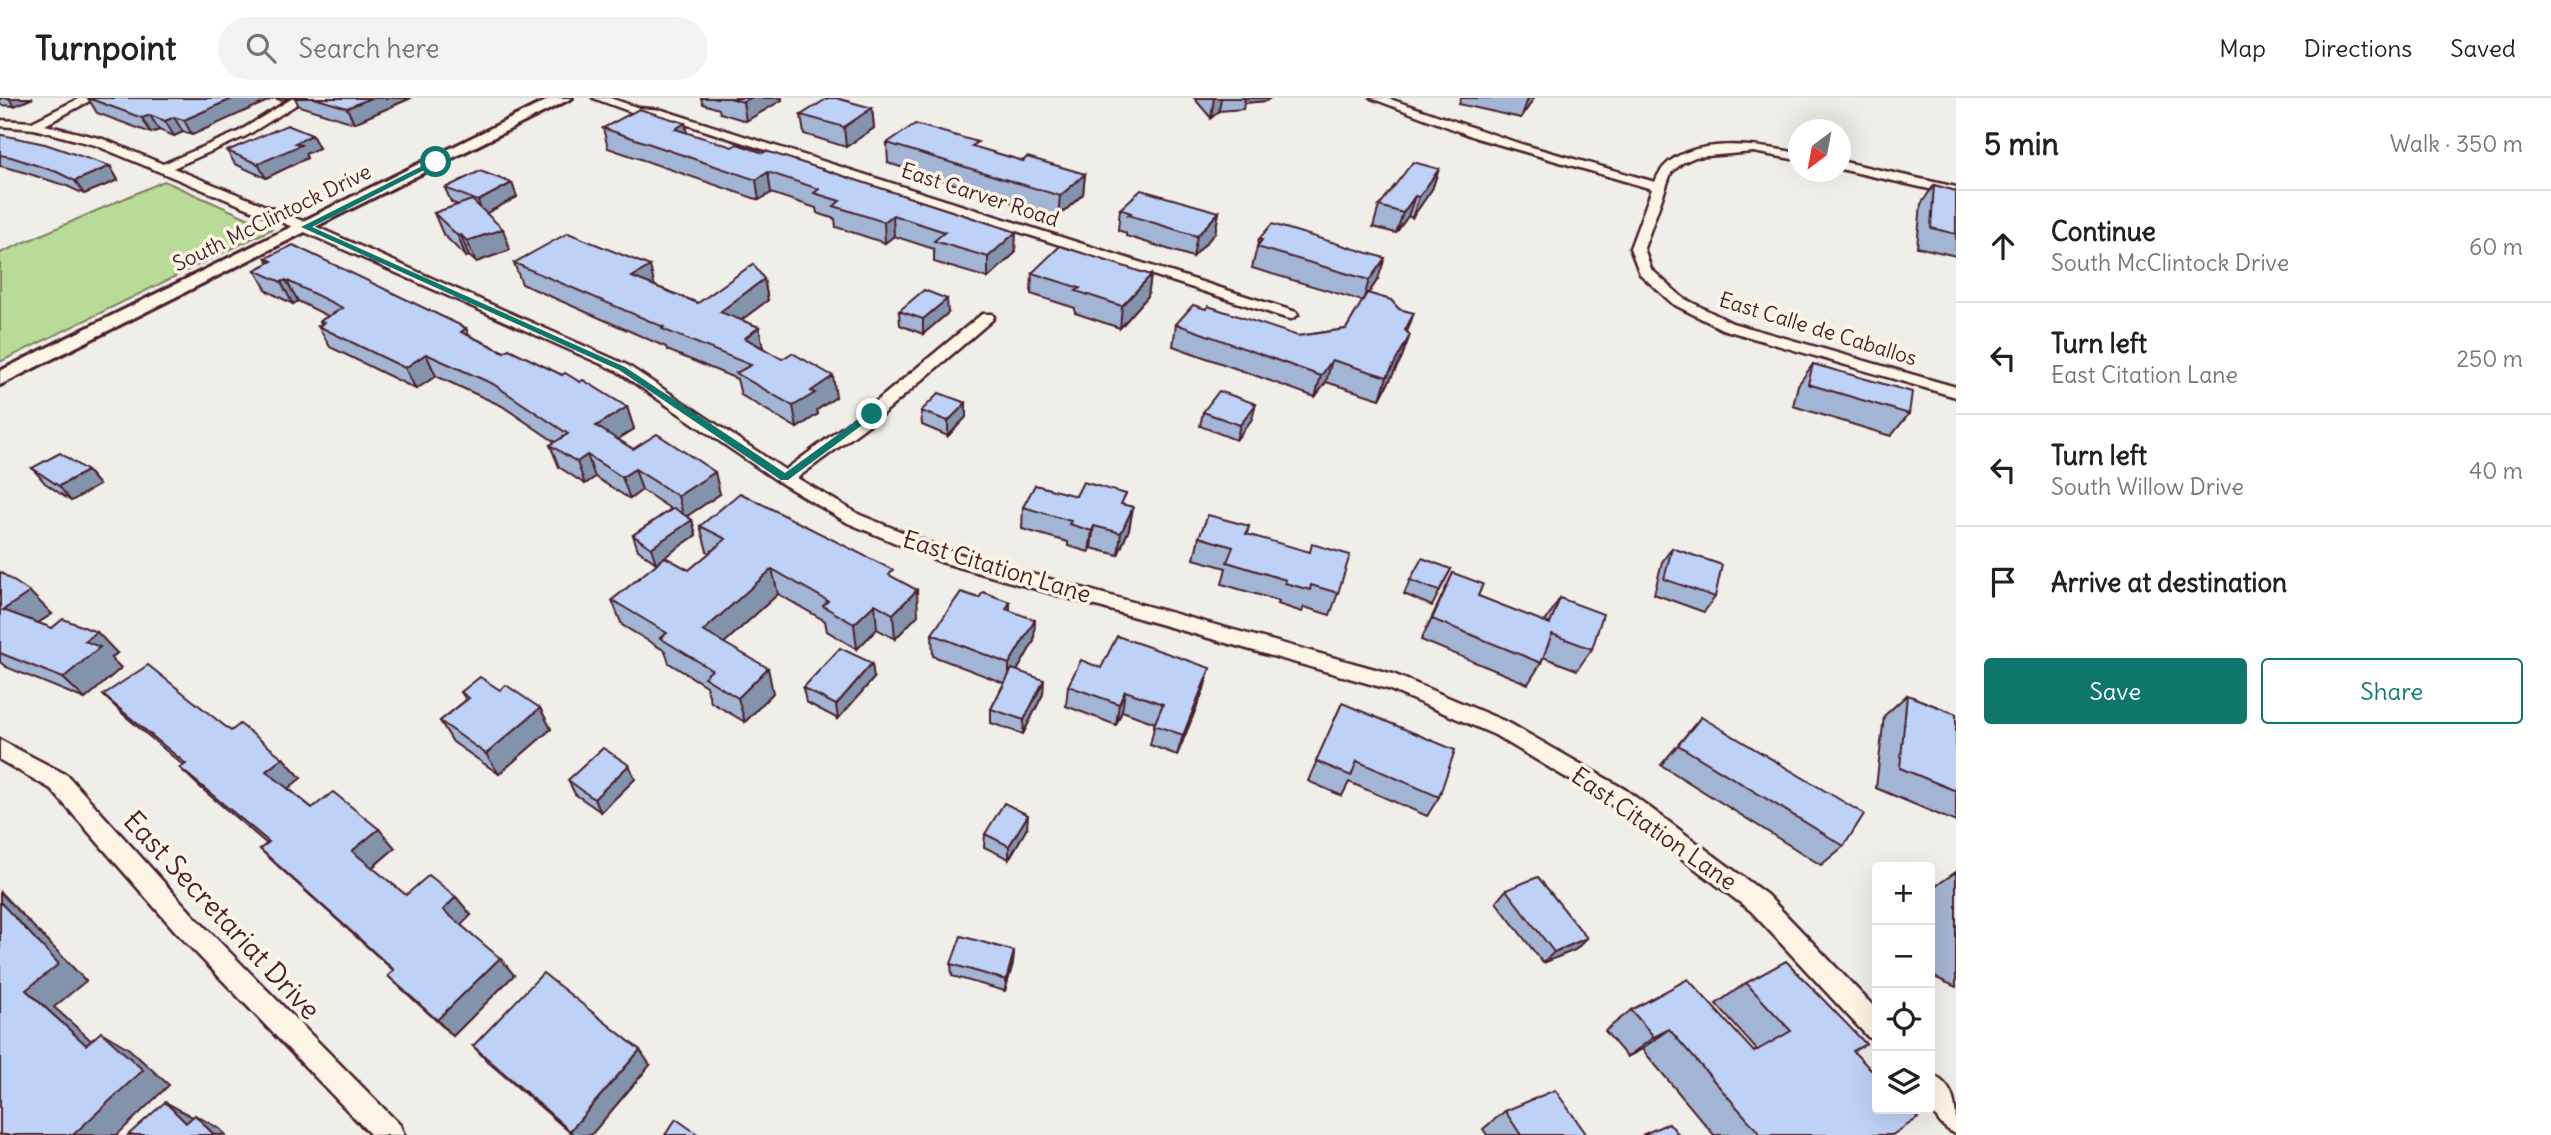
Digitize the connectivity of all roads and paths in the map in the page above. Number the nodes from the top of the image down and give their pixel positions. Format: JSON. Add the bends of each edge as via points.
{"nodes":[{"id":1,"x":89,"y":98,"type":"edge"},
{"id":2,"x":301,"y":98,"type":"edge"},
{"id":3,"x":564,"y":98,"type":"edge"},
{"id":4,"x":599,"y":98,"type":"edge"},
{"id":5,"x":629,"y":98,"type":"edge"},
{"id":6,"x":1377,"y":98,"type":"edge"},
{"id":7,"x":658,"y":112,"type":"junction"},
{"id":8,"x":0,"y":123,"type":"edge"},
{"id":9,"x":34,"y":127,"type":"junction"},
{"id":10,"x":1788,"y":154,"type":"edge"},
{"id":11,"x":1851,"y":167,"type":"edge"},
{"id":12,"x":164,"y":169,"type":"junction"},
{"id":13,"x":1658,"y":187,"type":"junction"},
{"id":14,"x":1956,"y":191,"type":"edge"},
{"id":15,"x":305,"y":227,"type":"junction"},
{"id":16,"x":1291,"y":316,"type":"dead end"},
{"id":17,"x":988,"y":317,"type":"dead end"},
{"id":18,"x":0,"y":379,"type":"edge"},
{"id":19,"x":1956,"y":392,"type":"edge"},
{"id":20,"x":785,"y":478,"type":"junction"},
{"id":21,"x":0,"y":749,"type":"edge"},
{"id":22,"x":1872,"y":1023,"type":"edge"},
{"id":23,"x":1935,"y":1093,"type":"edge"},
{"id":24,"x":1956,"y":1120,"type":"edge"},
{"id":25,"x":390,"y":1135,"type":"edge"}],
"edges":[{"from":1,"to":9,"type":"street"},
{"from":2,"to":12,"type":"street","via":[[242,134]]},
{"from":3,"to":15,"type":"main road","name":"South McClintock Drive"},
{"from":4,"to":7,"type":"street","name":"East Carver Road","via":[[638,111]]},
{"from":5,"to":7,"type":"street","name":"East Carver Road"},
{"from":6,"to":13,"type":"street","via":[[1547,158]]},
{"from":7,"to":16,"type":"street","name":"East Carver Road"},
{"from":8,"to":9,"type":"street","name":"East Citation Lane"},
{"from":9,"to":12,"type":"street","name":"East Citation Lane","via":[[99,142]]},
{"from":10,"to":13,"type":"street","name":"East Calle de Caballos","via":[[1753,148],[1692,154],[1665,172]]},
{"from":11,"to":14,"type":"street"},
{"from":12,"to":15,"type":"street","name":"East Citation Lane"},
{"from":13,"to":19,"type":"street","name":"East Calle de Caballos","via":[[1637,255],[1649,276],[1678,301],[1738,330]]},
{"from":15,"to":18,"type":"main road","name":"South McClintock Drive"},
{"from":15,"to":20,"type":"street","name":"East Citation Lane","via":[[622,369]]},
{"from":17,"to":20,"type":"street","via":[[882,407]]},
{"from":20,"to":22,"type":"street","name":"East Citation Lane","via":[[854,519],[947,557],[1394,682],[1502,729],[1618,797],[1759,903]]},
{"from":21,"to":25,"type":"street","name":"East Secretariat Drive","via":[[59,782],[186,925]]},
{"from":23,"to":24,"type":"street"}]}
